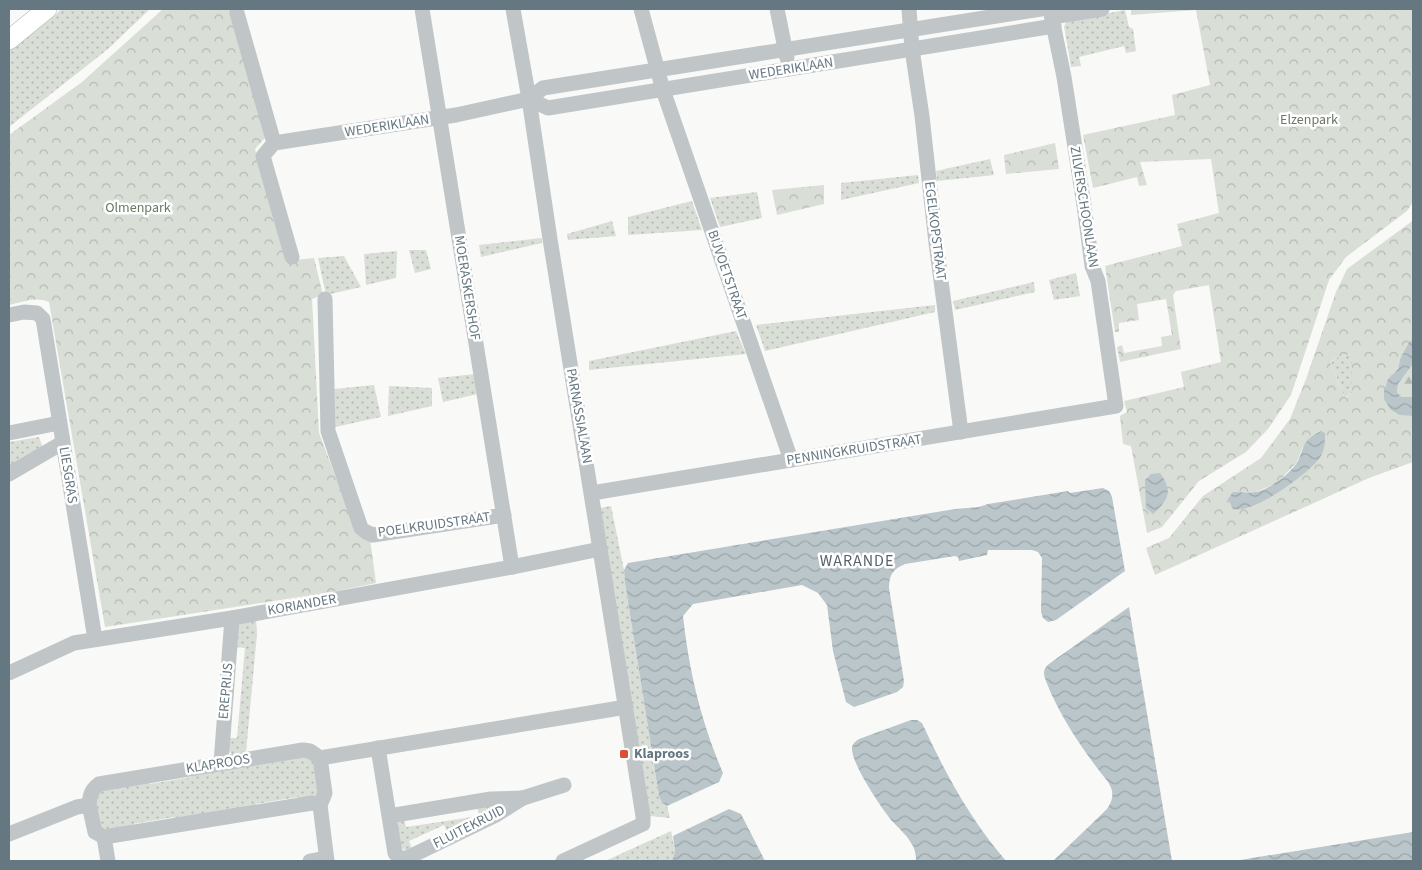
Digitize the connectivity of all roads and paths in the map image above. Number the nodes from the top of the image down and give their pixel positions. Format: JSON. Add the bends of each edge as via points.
{"nodes":[{"id":1,"x":47,"y":9,"type":"edge"},
{"id":2,"x":422,"y":9,"type":"edge"},
{"id":3,"x":513,"y":9,"type":"edge"},
{"id":4,"x":641,"y":9,"type":"edge"},
{"id":5,"x":777,"y":9,"type":"edge"},
{"id":6,"x":909,"y":9,"type":"edge"},
{"id":7,"x":1102,"y":9,"type":"edge"},
{"id":8,"x":237,"y":13,"type":"dead end"},
{"id":9,"x":1049,"y":15,"type":"edge"},
{"id":10,"x":912,"y":30,"type":"junction"},
{"id":11,"x":9,"y":40,"type":"edge"},
{"id":12,"x":912,"y":49,"type":"junction"},
{"id":13,"x":786,"y":50,"type":"junction"},
{"id":14,"x":659,"y":69,"type":"junction"},
{"id":15,"x":789,"y":69,"type":"junction"},
{"id":16,"x":663,"y":90,"type":"junction"},
{"id":17,"x":529,"y":99,"type":"junction"},
{"id":18,"x":440,"y":118,"type":"junction"},
{"id":19,"x":274,"y":144,"type":"junction"},
{"id":20,"x":292,"y":257,"type":"dead end"},
{"id":21,"x":325,"y":299,"type":"dead end"},
{"id":22,"x":9,"y":315,"type":"edge"},
{"id":23,"x":1116,"y":406,"type":"joint"},
{"id":24,"x":59,"y":424,"type":"junction"},
{"id":25,"x":961,"y":432,"type":"junction"},
{"id":26,"x":9,"y":433,"type":"edge"},
{"id":27,"x":62,"y":443,"type":"junction"},
{"id":28,"x":791,"y":460,"type":"junction"},
{"id":29,"x":9,"y":474,"type":"edge"},
{"id":30,"x":592,"y":493,"type":"junction"},
{"id":31,"x":504,"y":515,"type":"junction"},
{"id":32,"x":600,"y":549,"type":"junction"},
{"id":33,"x":512,"y":567,"type":"junction"},
{"id":34,"x":232,"y":618,"type":"junction"},
{"id":35,"x":94,"y":639,"type":"junction"},
{"id":36,"x":9,"y":673,"type":"edge"},
{"id":37,"x":626,"y":707,"type":"junction"},
{"id":38,"x":378,"y":748,"type":"junction"},
{"id":39,"x":320,"y":758,"type":"junction"},
{"id":40,"x":220,"y":763,"type":"junction"},
{"id":41,"x":564,"y":785,"type":"dead end"},
{"id":42,"x":523,"y":798,"type":"junction"},
{"id":43,"x":89,"y":805,"type":"junction"},
{"id":44,"x":320,"y":805,"type":"junction"},
{"id":45,"x":389,"y":816,"type":"junction"},
{"id":46,"x":9,"y":834,"type":"edge"},
{"id":47,"x":104,"y":837,"type":"junction"},
{"id":48,"x":326,"y":860,"type":"edge"},
{"id":49,"x":108,"y":861,"type":"edge"},
{"id":50,"x":310,"y":861,"type":"edge"},
{"id":51,"x":563,"y":861,"type":"edge"}],
"edges":[{"from":1,"to":11,"type":"main road"},
{"from":2,"to":18,"type":"street","name":"MOERASKERSHOF"},
{"from":3,"to":17,"type":"street","name":"PARNASSIALAAN"},
{"from":4,"to":14,"type":"street","name":"BIJVOETSTRAAT"},
{"from":5,"to":13,"type":"street"},
{"from":6,"to":10,"type":"street","name":"EGELKOPSTRAAT"},
{"from":7,"to":9,"type":"street","name":"WEDERIKLAAN"},
{"from":8,"to":19,"type":"street"},
{"from":9,"to":10,"type":"street","name":"WEDERIKLAAN"},
{"from":9,"to":12,"type":"street","name":"WEDERIKLAAN"},
{"from":9,"to":23,"type":"street","name":"ZILVERSCHOONLAAN","via":[[1064,77]]},
{"from":10,"to":12,"type":"street","name":"EGELKOPSTRAAT"},
{"from":10,"to":13,"type":"street","name":"WEDERIKLAAN"},
{"from":12,"to":15,"type":"street","name":"WEDERIKLAAN"},
{"from":12,"to":25,"type":"street","name":"EGELKOPSTRAAT"},
{"from":13,"to":14,"type":"street","name":"WEDERIKLAAN"},
{"from":13,"to":15,"type":"street"},
{"from":14,"to":16,"type":"street","name":"BIJVOETSTRAAT"},
{"from":14,"to":17,"type":"street","name":"WEDERIKLAAN","via":[[543,88]]},
{"from":15,"to":16,"type":"street","name":"WEDERIKLAAN"},
{"from":16,"to":17,"type":"street","name":"WEDERIKLAAN","via":[[548,108]]},
{"from":16,"to":28,"type":"street","name":"BIJVOETSTRAAT"},
{"from":17,"to":18,"type":"street","name":"WEDERIKLAAN"},
{"from":17,"to":30,"type":"street","name":"PARNASSIALAAN"},
{"from":18,"to":19,"type":"street","name":"WEDERIKLAAN"},
{"from":18,"to":31,"type":"street","name":"MOERASKERSHOF"},
{"from":19,"to":20,"type":"street","via":[[263,156]]},
{"from":21,"to":31,"type":"street","name":"POELKRUIDSTRAAT","via":[[328,431],[361,528],[373,534]]},
{"from":22,"to":24,"type":"street","name":"LIESGRAS","via":[[37,313],[43,319]]},
{"from":23,"to":25,"type":"street","name":"PENNINGKRUIDSTRAAT"},
{"from":24,"to":26,"type":"street"},
{"from":24,"to":27,"type":"street","name":"LIESGRAS"},
{"from":25,"to":28,"type":"street","name":"PENNINGKRUIDSTRAAT"},
{"from":27,"to":29,"type":"street"},
{"from":27,"to":35,"type":"street","name":"LIESGRAS"},
{"from":28,"to":30,"type":"street","name":"PENNINGKRUIDSTRAAT"},
{"from":30,"to":32,"type":"street","name":"PARNASSIALAAN"},
{"from":31,"to":33,"type":"street","name":"MOERASKERSHOF"},
{"from":32,"to":33,"type":"street","name":"KORIANDER"},
{"from":32,"to":37,"type":"street","name":"PARNASSIALAAN"},
{"from":33,"to":34,"type":"street","name":"KORIANDER"},
{"from":34,"to":35,"type":"street","name":"KORIANDER"},
{"from":34,"to":40,"type":"street","name":"EREPRIJS"},
{"from":35,"to":36,"type":"street","name":"KORIANDER","via":[[74,643]]},
{"from":37,"to":38,"type":"street","name":"KLAPROOS"},
{"from":37,"to":51,"type":"street","name":"PARNASSIALAAN","via":[[643,824]]},
{"from":38,"to":39,"type":"street","name":"KLAPROOS"},
{"from":38,"to":45,"type":"street","name":"FLUITEKRUID"},
{"from":39,"to":40,"type":"street","name":"KLAPROOS","via":[[303,750]]},
{"from":39,"to":44,"type":"street","via":[[325,793]]},
{"from":40,"to":43,"type":"street","name":"KLAPROOS","via":[[99,784],[90,794]]},
{"from":41,"to":42,"type":"street","name":"FLUITEKRUID"},
{"from":42,"to":45,"type":"street","name":"FLUITEKRUID","via":[[491,799]]},
{"from":42,"to":45,"type":"street","name":"FLUITEKRUID","via":[[496,815],[407,858],[400,858],[396,853]]},
{"from":43,"to":46,"type":"street","via":[[77,806]]},
{"from":43,"to":47,"type":"street","via":[[95,832]]},
{"from":44,"to":47,"type":"street","via":[[312,803]]},
{"from":44,"to":48,"type":"street"},
{"from":47,"to":49,"type":"street"},
{"from":48,"to":50,"type":"street"}]}
